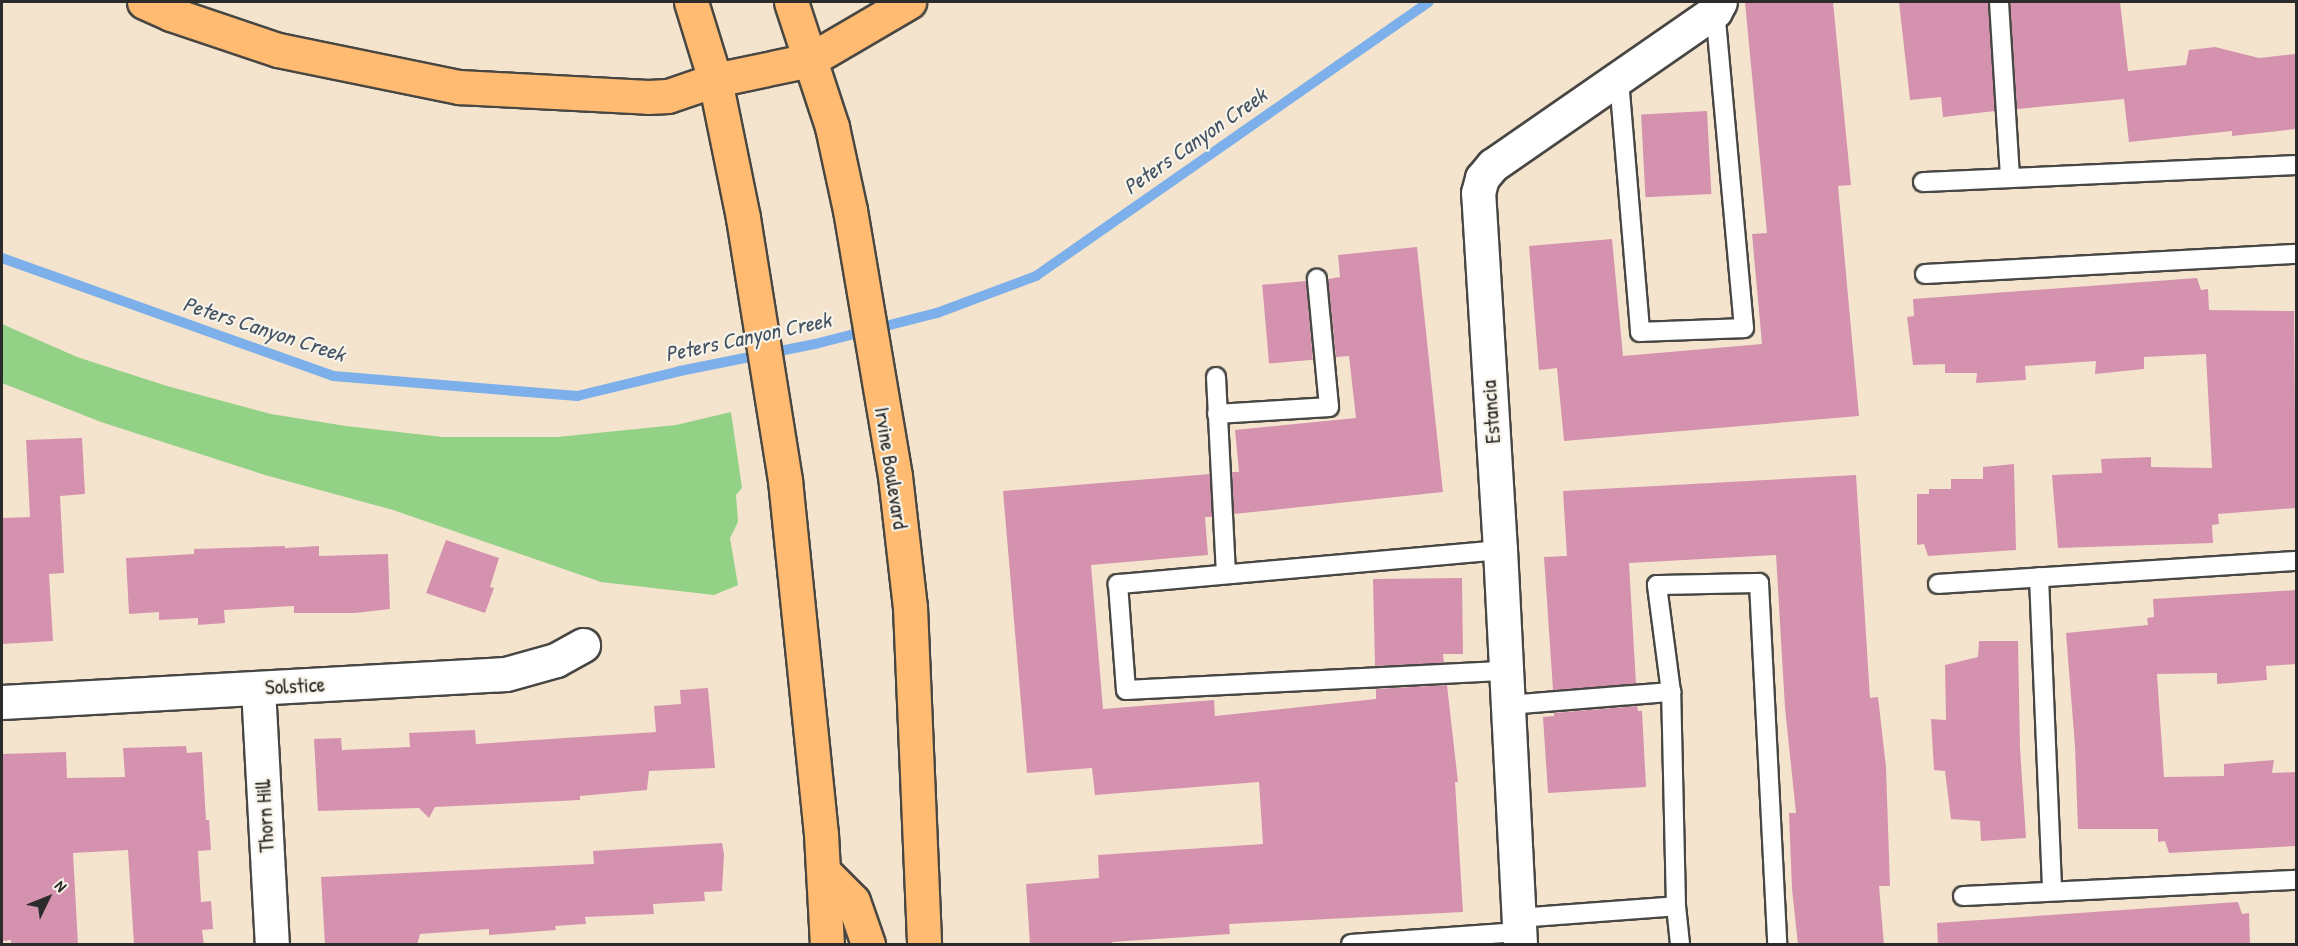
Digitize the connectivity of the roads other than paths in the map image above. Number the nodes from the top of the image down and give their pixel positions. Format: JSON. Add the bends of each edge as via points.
{"nodes":[{"id":1,"x":144,"y":2,"type":"edge"},
{"id":2,"x":691,"y":2,"type":"edge"},
{"id":3,"x":791,"y":2,"type":"edge"},
{"id":4,"x":909,"y":2,"type":"edge"},
{"id":5,"x":1999,"y":2,"type":"edge"},
{"id":6,"x":1718,"y":6,"type":"edge"},
{"id":7,"x":810,"y":60,"type":"junction"},
{"id":8,"x":716,"y":80,"type":"junction"},
{"id":9,"x":1619,"y":80,"type":"junction"},
{"id":10,"x":2296,"y":165,"type":"edge"},
{"id":11,"x":2010,"y":178,"type":"junction"},
{"id":12,"x":1923,"y":182,"type":"dead end"},
{"id":13,"x":2296,"y":254,"type":"edge"},
{"id":14,"x":1925,"y":274,"type":"dead end"},
{"id":15,"x":1317,"y":279,"type":"dead end"},
{"id":16,"x":1216,"y":377,"type":"dead end"},
{"id":17,"x":1217,"y":414,"type":"junction"},
{"id":18,"x":1500,"y":550,"type":"junction"},
{"id":19,"x":2296,"y":561,"type":"edge"},
{"id":20,"x":1226,"y":574,"type":"junction"},
{"id":21,"x":2039,"y":577,"type":"junction"},
{"id":22,"x":1938,"y":584,"type":"dead end"},
{"id":23,"x":583,"y":645,"type":"dead end"},
{"id":24,"x":1506,"y":671,"type":"junction"},
{"id":25,"x":258,"y":688,"type":"junction"},
{"id":26,"x":1671,"y":692,"type":"junction"},
{"id":27,"x":2,"y":702,"type":"edge"},
{"id":28,"x":1508,"y":705,"type":"junction"},
{"id":29,"x":823,"y":871,"type":"junction"},
{"id":30,"x":2296,"y":880,"type":"edge"},
{"id":31,"x":2052,"y":891,"type":"junction"},
{"id":32,"x":1964,"y":896,"type":"dead end"},
{"id":33,"x":1676,"y":906,"type":"junction"},
{"id":34,"x":1519,"y":931,"type":"edge"},
{"id":35,"x":272,"y":945,"type":"edge"},
{"id":36,"x":827,"y":945,"type":"edge"},
{"id":37,"x":868,"y":945,"type":"edge"},
{"id":38,"x":924,"y":945,"type":"edge"},
{"id":39,"x":1351,"y":945,"type":"edge"},
{"id":40,"x":1680,"y":945,"type":"edge"},
{"id":41,"x":1777,"y":945,"type":"edge"}],
"edges":[{"from":1,"to":8,"type":"main road","via":[[278,50],[459,87],[648,97],[668,96]]},
{"from":2,"to":8,"type":"main road"},
{"from":3,"to":7,"type":"main road","name":"Irvine Boulevard"},
{"from":4,"to":7,"type":"main road"},
{"from":5,"to":11,"type":"lane"},
{"from":6,"to":9,"type":"street","name":"Estancia"},
{"from":6,"to":9,"type":"lane","via":[[1744,328],[1640,332]]},
{"from":7,"to":8,"type":"main road"},
{"from":7,"to":38,"type":"main road","name":"Irvine Boulevard","via":[[832,127],[850,210],[891,456],[910,607]]},
{"from":8,"to":29,"type":"main road","via":[[747,238],[784,480]]},
{"from":9,"to":18,"type":"street","name":"Estancia","via":[[1492,165],[1482,178],[1478,193]]},
{"from":10,"to":11,"type":"lane"},
{"from":11,"to":12,"type":"lane"},
{"from":13,"to":14,"type":"lane"},
{"from":15,"to":17,"type":"lane","via":[[1329,407]]},
{"from":16,"to":17,"type":"lane"},
{"from":17,"to":20,"type":"lane"},
{"from":18,"to":20,"type":"lane"},
{"from":18,"to":24,"type":"street","name":"Estancia"},
{"from":19,"to":21,"type":"lane"},
{"from":20,"to":24,"type":"lane","via":[[1118,584],[1126,690]]},
{"from":21,"to":22,"type":"lane"},
{"from":21,"to":31,"type":"lane"},
{"from":23,"to":25,"type":"street","name":"Solstice","via":[[556,660],[506,674]]},
{"from":24,"to":28,"type":"street","name":"Estancia"},
{"from":25,"to":27,"type":"street","name":"Solstice"},
{"from":25,"to":35,"type":"street","name":"Thorn Hill"},
{"from":26,"to":28,"type":"lane"},
{"from":26,"to":33,"type":"lane"},
{"from":26,"to":41,"type":"lane","via":[[1657,585],[1759,583]]},
{"from":28,"to":34,"type":"street","name":"Estancia"},
{"from":29,"to":36,"type":"main road"},
{"from":29,"to":37,"type":"main road","via":[[853,901]]},
{"from":30,"to":31,"type":"lane"},
{"from":31,"to":32,"type":"lane"},
{"from":33,"to":34,"type":"lane"},
{"from":33,"to":40,"type":"lane"},
{"from":34,"to":39,"type":"lane"}]}
